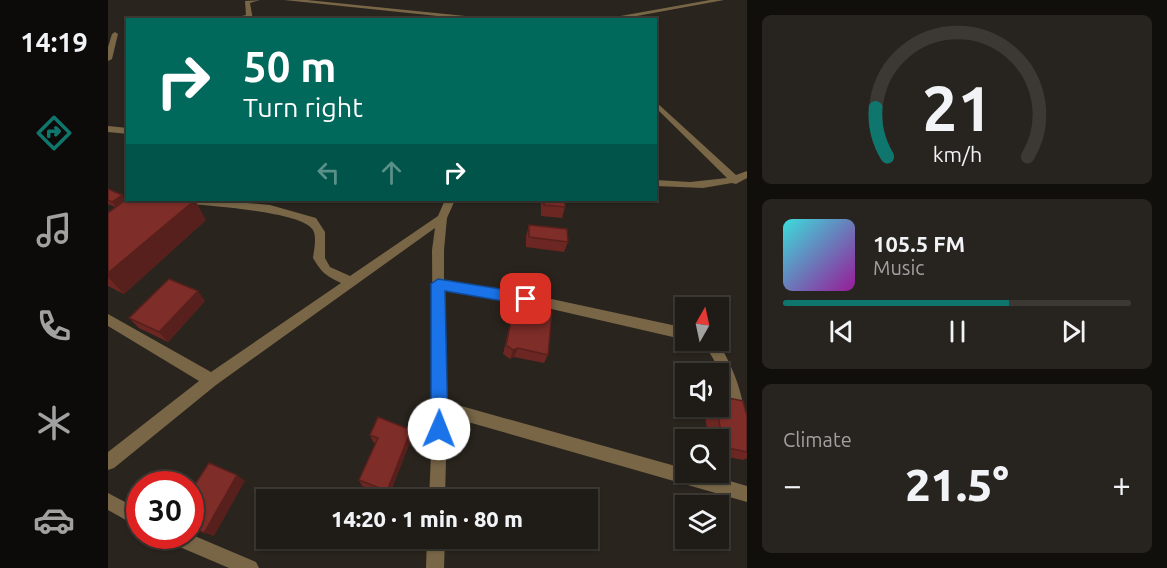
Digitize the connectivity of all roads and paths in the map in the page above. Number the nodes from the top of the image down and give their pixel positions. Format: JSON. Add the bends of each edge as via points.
{"nodes":[{"id":1,"x":257,"y":0,"type":"edge"},
{"id":2,"x":287,"y":0,"type":"edge"},
{"id":3,"x":721,"y":0,"type":"edge"},
{"id":4,"x":385,"y":10,"type":"junction"},
{"id":5,"x":250,"y":18,"type":"edge"},
{"id":6,"x":381,"y":18,"type":"edge"},
{"id":7,"x":479,"y":18,"type":"edge"},
{"id":8,"x":613,"y":18,"type":"edge"},
{"id":9,"x":115,"y":34,"type":"edge"},
{"id":10,"x":108,"y":59,"type":"edge"},
{"id":11,"x":657,"y":105,"type":"edge"},
{"id":12,"x":108,"y":129,"type":"edge"},
{"id":13,"x":126,"y":131,"type":"edge"},
{"id":14,"x":747,"y":174,"type":"edge"},
{"id":15,"x":736,"y":181,"type":"junction"},
{"id":16,"x":657,"y":183,"type":"edge"},
{"id":17,"x":193,"y":201,"type":"edge"},
{"id":18,"x":450,"y":201,"type":"edge"},
{"id":19,"x":442,"y":218,"type":"junction"},
{"id":20,"x":350,"y":282,"type":"junction"},
{"id":21,"x":438,"y":284,"type":"junction"},
{"id":22,"x":108,"y":319,"type":"edge"},
{"id":23,"x":675,"y":332,"type":"edge"},
{"id":24,"x":716,"y":351,"type":"edge"},
{"id":25,"x":211,"y":380,"type":"junction"},
{"id":26,"x":440,"y":407,"type":"junction"},
{"id":27,"x":747,"y":446,"type":"edge"},
{"id":28,"x":108,"y":462,"type":"edge"},
{"id":29,"x":437,"y":489,"type":"edge"},
{"id":30,"x":747,"y":494,"type":"edge"},
{"id":31,"x":108,"y":501,"type":"edge"},
{"id":32,"x":126,"y":512,"type":"edge"},
{"id":33,"x":204,"y":549,"type":"edge"},
{"id":34,"x":436,"y":549,"type":"edge"},
{"id":35,"x":250,"y":568,"type":"edge"},
{"id":36,"x":435,"y":568,"type":"edge"}],
"edges":[{"from":1,"to":5,"type":"street","via":[[247,2]]},
{"from":2,"to":4,"type":"street"},
{"from":3,"to":8,"type":"street"},
{"from":4,"to":6,"type":"street"},
{"from":4,"to":7,"type":"street"},
{"from":9,"to":10,"type":"street"},
{"from":11,"to":15,"type":"street"},
{"from":12,"to":13,"type":"street"},
{"from":14,"to":15,"type":"street"},
{"from":15,"to":16,"type":"street"},
{"from":17,"to":20,"type":"street","via":[[270,209],[312,221],[320,232],[322,264]]},
{"from":18,"to":19,"type":"street"},
{"from":19,"to":20,"type":"street"},
{"from":19,"to":21,"type":"street"},
{"from":20,"to":25,"type":"street"},
{"from":21,"to":23,"type":"street"},
{"from":21,"to":26,"type":"street"},
{"from":22,"to":25,"type":"street"},
{"from":24,"to":27,"type":"street","via":[[727,370]]},
{"from":25,"to":28,"type":"street"},
{"from":26,"to":29,"type":"street"},
{"from":26,"to":30,"type":"street"},
{"from":31,"to":32,"type":"street"},
{"from":33,"to":35,"type":"street"},
{"from":34,"to":36,"type":"street"}]}
